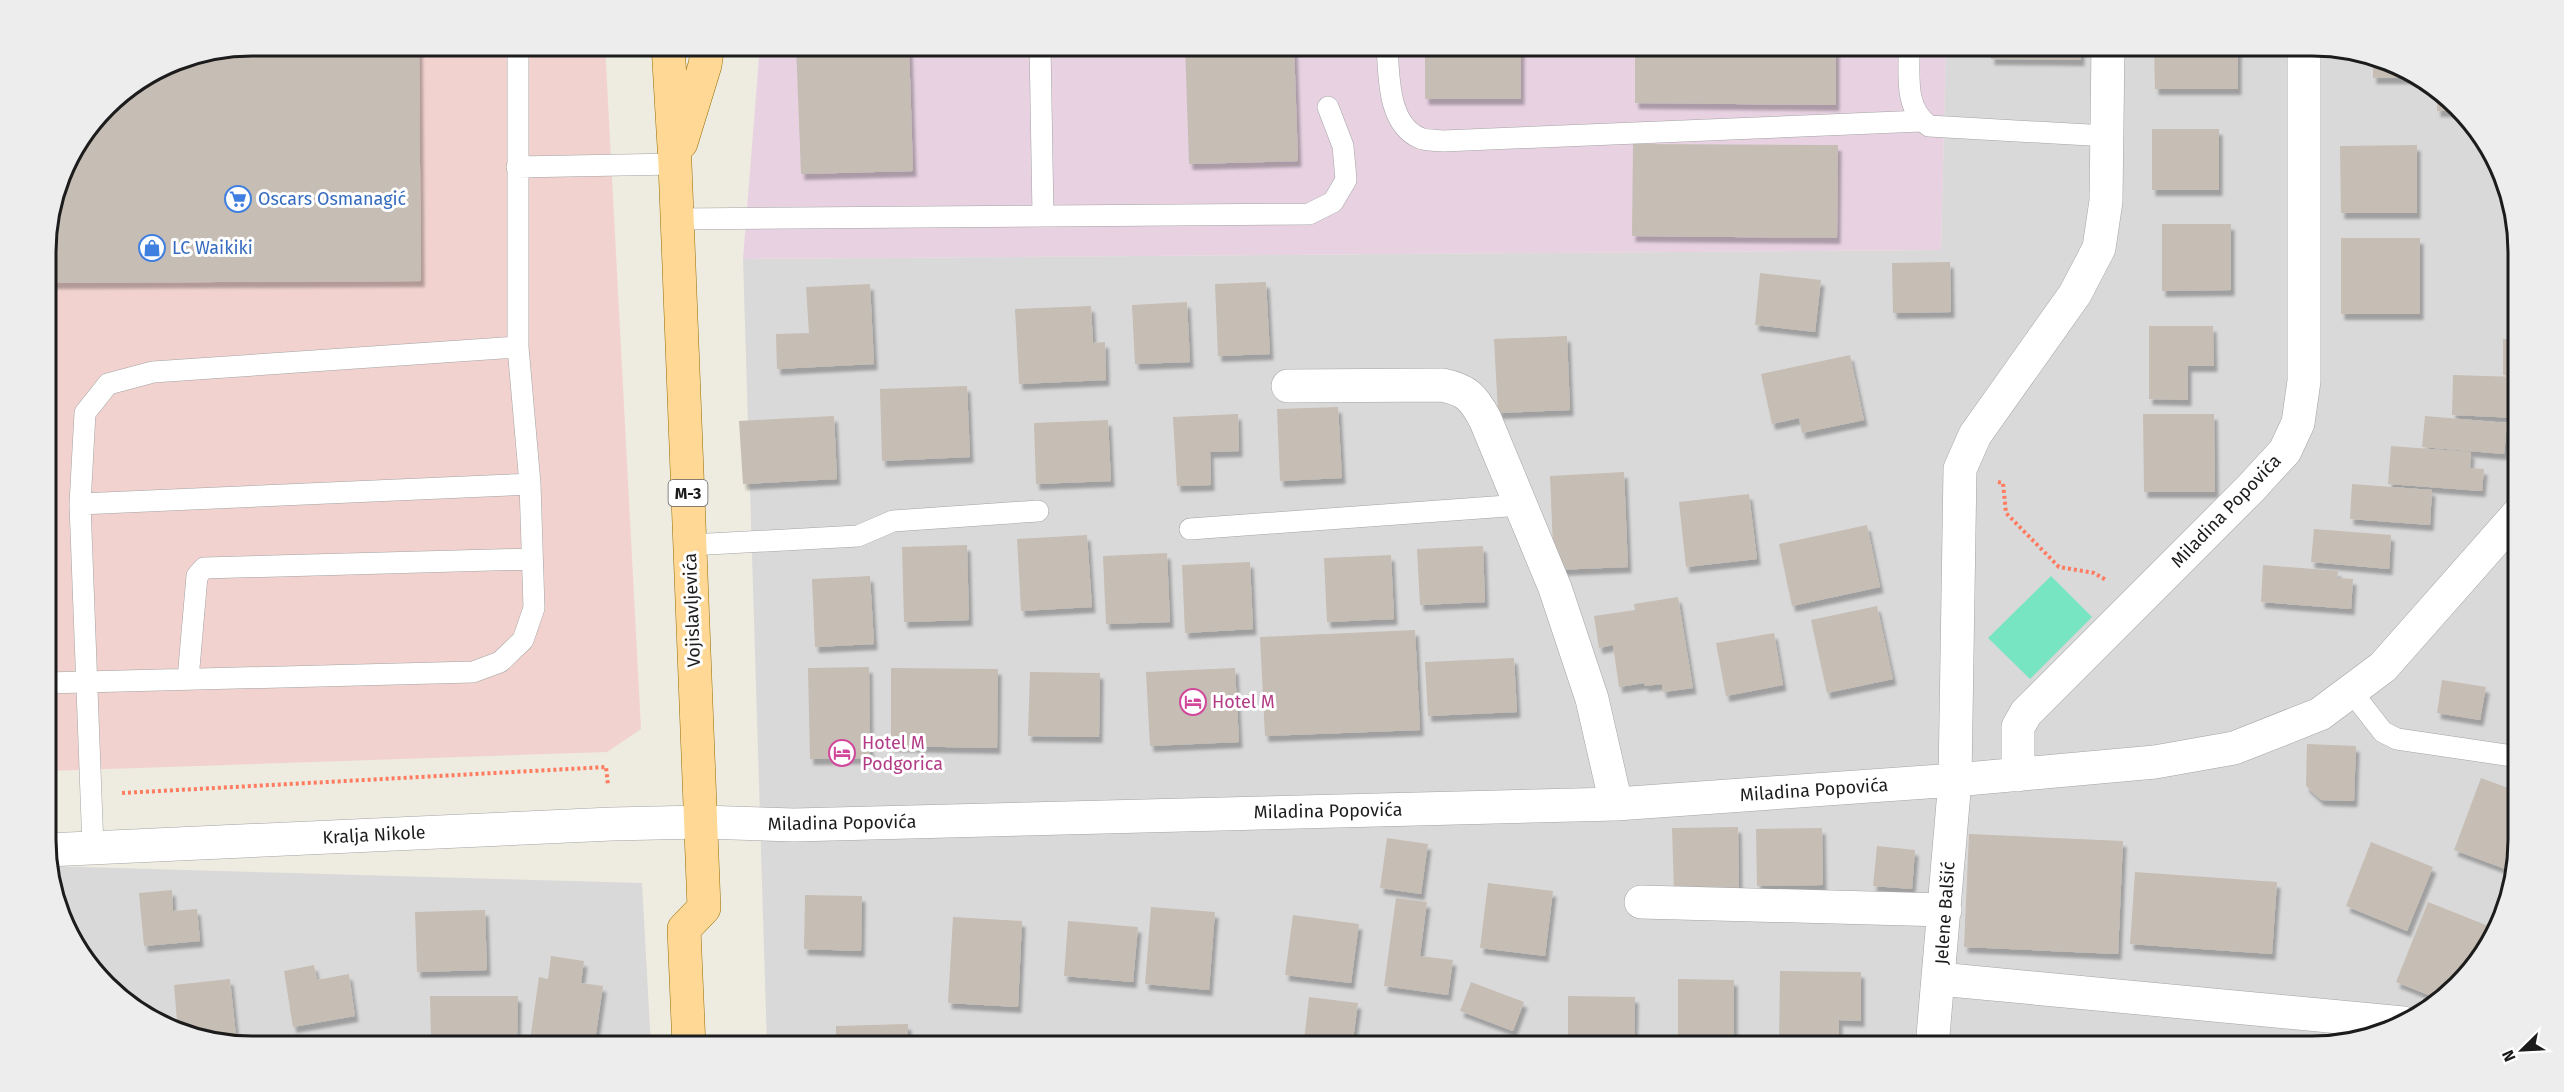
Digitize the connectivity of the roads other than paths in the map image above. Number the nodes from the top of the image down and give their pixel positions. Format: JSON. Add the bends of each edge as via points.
{"nodes":[{"id":1,"x":518,"y":56,"type":"edge"},
{"id":2,"x":669,"y":56,"type":"edge"},
{"id":3,"x":706,"y":56,"type":"edge"},
{"id":4,"x":1040,"y":56,"type":"edge"},
{"id":5,"x":1387,"y":56,"type":"edge"},
{"id":6,"x":1909,"y":56,"type":"edge"},
{"id":7,"x":2108,"y":56,"type":"edge"},
{"id":8,"x":2304,"y":56,"type":"edge"},
{"id":9,"x":1328,"y":107,"type":"dead end"},
{"id":10,"x":1922,"y":121,"type":"junction"},
{"id":11,"x":2107,"y":136,"type":"junction"},
{"id":12,"x":675,"y":164,"type":"junction"},
{"id":13,"x":517,"y":167,"type":"junction"},
{"id":14,"x":1043,"y":215,"type":"junction"},
{"id":15,"x":677,"y":219,"type":"junction"},
{"id":16,"x":518,"y":347,"type":"junction"},
{"id":17,"x":1288,"y":386,"type":"dead end"},
{"id":18,"x":530,"y":484,"type":"junction"},
{"id":19,"x":80,"y":504,"type":"junction"},
{"id":20,"x":1521,"y":505,"type":"junction"},
{"id":21,"x":1038,"y":511,"type":"dead end"},
{"id":22,"x":2508,"y":525,"type":"edge"},
{"id":23,"x":1190,"y":529,"type":"dead end"},
{"id":24,"x":690,"y":545,"type":"junction"},
{"id":25,"x":532,"y":559,"type":"junction"},
{"id":26,"x":188,"y":679,"type":"junction"},
{"id":27,"x":85,"y":682,"type":"junction"},
{"id":28,"x":56,"y":683,"type":"edge"},
{"id":29,"x":2351,"y":691,"type":"junction"},
{"id":30,"x":2508,"y":755,"type":"edge"},
{"id":31,"x":2018,"y":775,"type":"junction"},
{"id":32,"x":1955,"y":780,"type":"junction"},
{"id":33,"x":1616,"y":804,"type":"junction"},
{"id":34,"x":701,"y":822,"type":"junction"},
{"id":35,"x":93,"y":848,"type":"junction"},
{"id":36,"x":56,"y":850,"type":"edge"},
{"id":37,"x":1641,"y":902,"type":"dead end"},
{"id":38,"x":1945,"y":910,"type":"junction"},
{"id":39,"x":1940,"y":979,"type":"junction"},
{"id":40,"x":2388,"y":1022,"type":"edge"},
{"id":41,"x":688,"y":1036,"type":"edge"},
{"id":42,"x":1933,"y":1036,"type":"edge"}],
"edges":[{"from":1,"to":13,"type":"lane"},
{"from":2,"to":12,"type":"main road","name":"Vojislavljevića","number":"M-3"},
{"from":3,"to":12,"type":"main road","name":"Vojislavljevića","number":"M-3"},
{"from":4,"to":14,"type":"lane"},
{"from":5,"to":10,"type":"lane","via":[[1388,82],[1405,125],[1420,138],[1443,141]]},
{"from":6,"to":10,"type":"lane","via":[[1910,97]]},
{"from":7,"to":11,"type":"street"},
{"from":8,"to":31,"type":"street","name":"Miladina Popovića","via":[[2304,381],[2298,423],[2284,451],[2271,466],[2026,713],[2018,728]]},
{"from":9,"to":14,"type":"lane","via":[[1343,146],[1347,180],[1333,202],[1309,214]]},
{"from":10,"to":11,"type":"lane","via":[[1929,126]]},
{"from":11,"to":32,"type":"street","via":[[2106,201],[2098,248],[2075,294],[1975,435],[1960,469]]},
{"from":12,"to":13,"type":"lane"},
{"from":12,"to":15,"type":"main road","name":"Vojislavljevića","number":"M-3"},
{"from":13,"to":16,"type":"lane"},
{"from":14,"to":15,"type":"lane"},
{"from":15,"to":24,"type":"main road","name":"Vojislavljevića","number":"M-3"},
{"from":16,"to":18,"type":"lane"},
{"from":16,"to":19,"type":"lane","via":[[153,372],[108,384],[85,413]]},
{"from":17,"to":20,"type":"street","via":[[1459,388],[1474,399],[1485,419]]},
{"from":18,"to":19,"type":"lane"},
{"from":18,"to":25,"type":"lane"},
{"from":19,"to":27,"type":"lane"},
{"from":20,"to":23,"type":"lane"},
{"from":20,"to":33,"type":"street","via":[[1555,588],[1592,699]]},
{"from":21,"to":24,"type":"lane","via":[[893,521],[858,536]]},
{"from":22,"to":29,"type":"street","name":"Miladina Popovića","via":[[2383,667]]},
{"from":24,"to":34,"type":"main road","name":"Vojislavljevića","number":"M-3"},
{"from":25,"to":26,"type":"lane","via":[[534,608],[524,640],[500,662],[473,672]]},
{"from":25,"to":26,"type":"lane","via":[[204,568],[197,576]]},
{"from":26,"to":27,"type":"lane"},
{"from":27,"to":28,"type":"lane"},
{"from":27,"to":35,"type":"lane"},
{"from":29,"to":30,"type":"lane","via":[[2383,732],[2397,739]]},
{"from":29,"to":31,"type":"street","name":"Miladina Popovića","via":[[2320,714],[2234,748],[2155,762]]},
{"from":31,"to":32,"type":"street","name":"Miladina Popovića"},
{"from":32,"to":33,"type":"street","name":"Miladina Popovića"},
{"from":32,"to":38,"type":"street","name":"Jelene Balšić"},
{"from":33,"to":34,"type":"street","name":"Miladina Popovića","via":[[794,825]]},
{"from":34,"to":35,"type":"street","name":"Kralja Nikole"},
{"from":34,"to":41,"type":"main road","name":"Vojislavljevića","number":"M-3","via":[[704,908],[684,929]]},
{"from":35,"to":36,"type":"street","name":"Kralja Nikole"},
{"from":37,"to":38,"type":"street"},
{"from":38,"to":39,"type":"street","name":"Jelene Balšić"},
{"from":39,"to":40,"type":"street"},
{"from":39,"to":42,"type":"street","name":"Jelene Balšić"}]}
